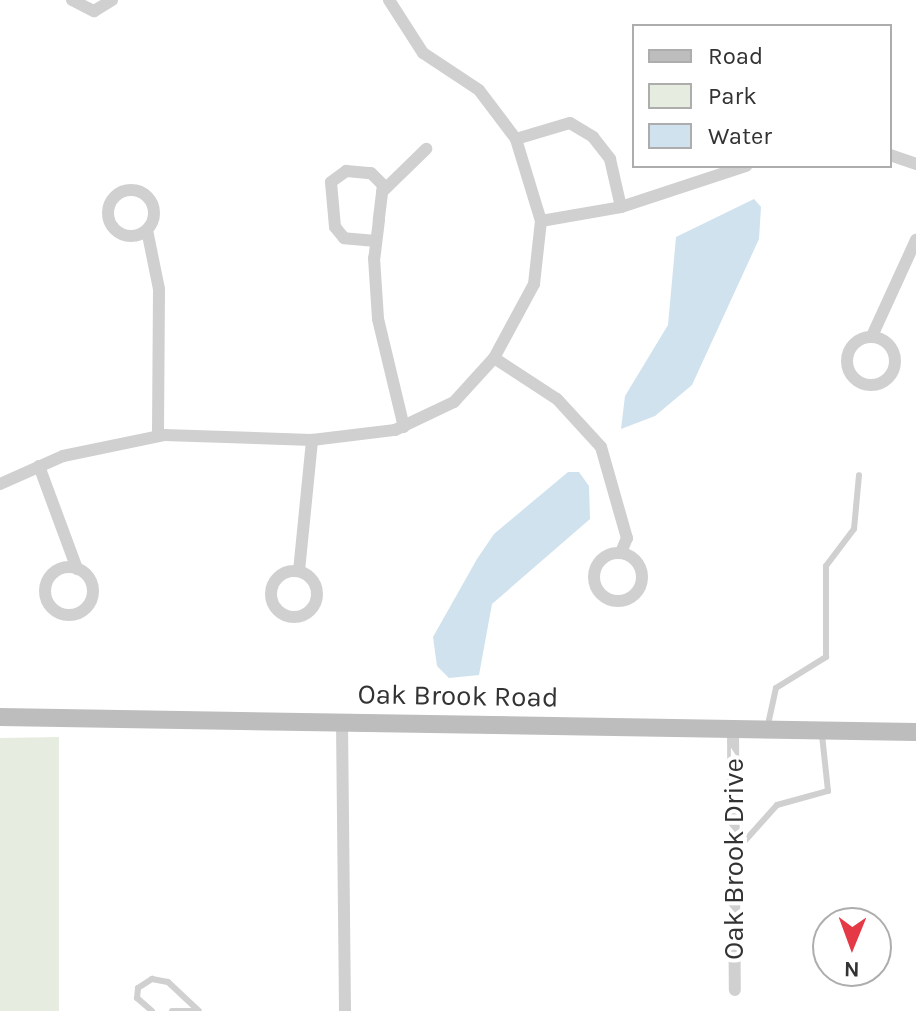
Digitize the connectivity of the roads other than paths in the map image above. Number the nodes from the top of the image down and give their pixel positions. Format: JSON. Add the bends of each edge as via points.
{"nodes":[{"id":1,"x":72,"y":0,"type":"edge"},
{"id":2,"x":112,"y":0,"type":"edge"},
{"id":3,"x":389,"y":0,"type":"edge"},
{"id":4,"x":516,"y":139,"type":"junction"},
{"id":5,"x":426,"y":149,"type":"dead end"},
{"id":6,"x":892,"y":156,"type":"edge"},
{"id":7,"x":916,"y":164,"type":"edge"},
{"id":8,"x":740,"y":168,"type":"edge"},
{"id":9,"x":382,"y":192,"type":"junction"},
{"id":10,"x":621,"y":207,"type":"junction"},
{"id":11,"x":541,"y":221,"type":"junction"},
{"id":12,"x":147,"y":230,"type":"dead end"},
{"id":13,"x":916,"y":240,"type":"edge"},
{"id":14,"x":376,"y":241,"type":"junction"},
{"id":15,"x":872,"y":336,"type":"junction"},
{"id":16,"x":494,"y":358,"type":"junction"},
{"id":17,"x":404,"y":427,"type":"junction"},
{"id":18,"x":158,"y":436,"type":"junction"},
{"id":19,"x":312,"y":440,"type":"junction"},
{"id":20,"x":39,"y":466,"type":"junction"},
{"id":21,"x":859,"y":475,"type":"dead end"},
{"id":22,"x":0,"y":484,"type":"edge"},
{"id":23,"x":621,"y":552,"type":"junction"},
{"id":24,"x":77,"y":569,"type":"dead end"},
{"id":25,"x":299,"y":571,"type":"dead end"},
{"id":26,"x":0,"y":717,"type":"edge"},
{"id":27,"x":342,"y":723,"type":"junction"},
{"id":28,"x":733,"y":729,"type":"junction"},
{"id":29,"x":767,"y":730,"type":"junction"},
{"id":30,"x":821,"y":731,"type":"junction"},
{"id":31,"x":916,"y":732,"type":"edge"},
{"id":32,"x":734,"y":853,"type":"junction"},
{"id":33,"x":735,"y":990,"type":"dead end"},
{"id":34,"x":152,"y":1011,"type":"edge"},
{"id":35,"x":172,"y":1011,"type":"edge"},
{"id":36,"x":199,"y":1011,"type":"edge"},
{"id":37,"x":345,"y":1011,"type":"edge"}],
"edges":[{"from":1,"to":2,"type":"street","via":[[94,11]]},
{"from":3,"to":4,"type":"street","via":[[423,53],[479,90]]},
{"from":4,"to":10,"type":"street","via":[[570,123],[593,137],[610,159]]},
{"from":4,"to":11,"type":"street"},
{"from":5,"to":9,"type":"street"},
{"from":6,"to":7,"type":"street"},
{"from":8,"to":10,"type":"street"},
{"from":9,"to":14,"type":"street"},
{"from":9,"to":14,"type":"street","via":[[371,173],[346,171],[331,182],[335,227]]},
{"from":10,"to":11,"type":"street"},
{"from":11,"to":16,"type":"street","via":[[534,284]]},
{"from":12,"to":18,"type":"street","via":[[159,289]]},
{"from":13,"to":15,"type":"street"},
{"from":14,"to":17,"type":"street","via":[[378,319]]},
{"from":15,"to":15,"type":"street","via":[[857,341],[847,361],[852,376],[873,385],[895,364],[892,349]]},
{"from":16,"to":17,"type":"street","via":[[454,402]]},
{"from":16,"to":23,"type":"street","via":[[557,399],[601,447],[627,538]]},
{"from":17,"to":19,"type":"street"},
{"from":18,"to":19,"type":"street"},
{"from":18,"to":20,"type":"street"},
{"from":19,"to":25,"type":"street"},
{"from":20,"to":22,"type":"street"},
{"from":20,"to":24,"type":"street"},
{"from":21,"to":29,"type":"lane","via":[[854,529],[826,566],[826,657],[776,688]]},
{"from":23,"to":23,"type":"street","via":[[642,575],[638,591],[616,601],[602,595],[594,577],[601,559]]},
{"from":26,"to":27,"type":"main road","name":"Oak Brook Road"},
{"from":27,"to":28,"type":"main road","name":"Oak Brook Road"},
{"from":27,"to":37,"type":"street"},
{"from":28,"to":29,"type":"main road","name":"Oak Brook Road"},
{"from":28,"to":32,"type":"street","name":"Oak Brook Drive"},
{"from":29,"to":30,"type":"main road","name":"Oak Brook Road"},
{"from":30,"to":31,"type":"main road","name":"Oak Brook Road"},
{"from":30,"to":32,"type":"lane","via":[[828,791],[777,805]]},
{"from":32,"to":33,"type":"street","name":"Oak Brook Drive"},
{"from":34,"to":36,"type":"lane","via":[[137,998],[138,988],[152,979],[168,982]]},
{"from":35,"to":36,"type":"lane"}]}
